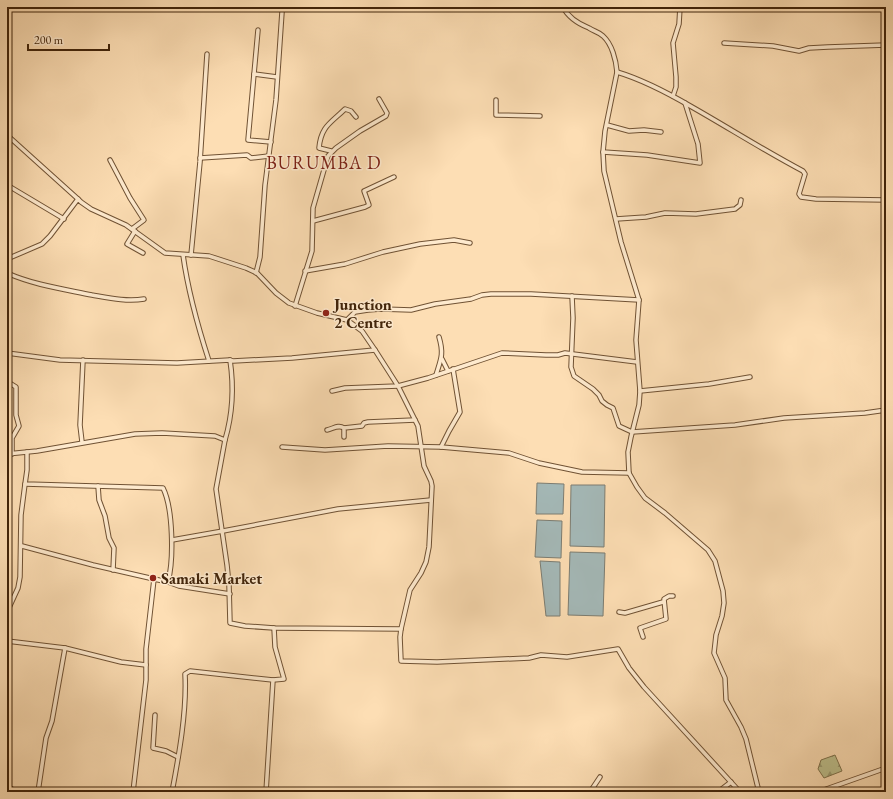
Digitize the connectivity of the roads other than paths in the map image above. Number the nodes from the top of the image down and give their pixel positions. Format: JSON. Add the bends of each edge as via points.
{"nodes":[{"id":1,"x":563,"y":7,"type":"edge"},
{"id":2,"x":680,"y":7,"type":"edge"},
{"id":3,"x":282,"y":12,"type":"dead end"},
{"id":4,"x":258,"y":30,"type":"dead end"},
{"id":5,"x":724,"y":43,"type":"dead end"},
{"id":6,"x":886,"y":45,"type":"edge"},
{"id":7,"x":207,"y":54,"type":"dead end"},
{"id":8,"x":617,"y":72,"type":"junction"},
{"id":9,"x":254,"y":74,"type":"junction"},
{"id":10,"x":277,"y":77,"type":"junction"},
{"id":11,"x":673,"y":96,"type":"junction"},
{"id":12,"x":379,"y":99,"type":"dead end"},
{"id":13,"x":496,"y":100,"type":"dead end"},
{"id":14,"x":685,"y":103,"type":"junction"},
{"id":15,"x":540,"y":116,"type":"dead end"},
{"id":16,"x":356,"y":117,"type":"dead end"},
{"id":17,"x":607,"y":125,"type":"junction"},
{"id":18,"x":661,"y":132,"type":"dead end"},
{"id":19,"x":7,"y":135,"type":"edge"},
{"id":20,"x":271,"y":142,"type":"junction"},
{"id":21,"x":331,"y":152,"type":"junction"},
{"id":22,"x":603,"y":152,"type":"junction"},
{"id":23,"x":269,"y":156,"type":"junction"},
{"id":24,"x":200,"y":158,"type":"junction"},
{"id":25,"x":110,"y":160,"type":"dead end"},
{"id":26,"x":394,"y":177,"type":"dead end"},
{"id":27,"x":7,"y":185,"type":"edge"},
{"id":28,"x":78,"y":199,"type":"junction"},
{"id":29,"x":741,"y":200,"type":"dead end"},
{"id":30,"x":886,"y":200,"type":"edge"},
{"id":31,"x":64,"y":219,"type":"junction"},
{"id":32,"x":616,"y":219,"type":"junction"},
{"id":33,"x":313,"y":221,"type":"junction"},
{"id":34,"x":133,"y":230,"type":"junction"},
{"id":35,"x":470,"y":243,"type":"dead end"},
{"id":36,"x":143,"y":253,"type":"dead end"},
{"id":37,"x":183,"y":255,"type":"junction"},
{"id":38,"x":191,"y":255,"type":"junction"},
{"id":39,"x":7,"y":259,"type":"edge"},
{"id":40,"x":305,"y":271,"type":"junction"},
{"id":41,"x":7,"y":273,"type":"edge"},
{"id":42,"x":256,"y":273,"type":"junction"},
{"id":43,"x":572,"y":296,"type":"junction"},
{"id":44,"x":144,"y":299,"type":"dead end"},
{"id":45,"x":639,"y":300,"type":"junction"},
{"id":46,"x":295,"y":306,"type":"junction"},
{"id":47,"x":347,"y":320,"type":"junction"},
{"id":48,"x":439,"y":337,"type":"dead end"},
{"id":49,"x":375,"y":350,"type":"junction"},
{"id":50,"x":7,"y":353,"type":"edge"},
{"id":51,"x":572,"y":354,"type":"junction"},
{"id":52,"x":441,"y":355,"type":"junction"},
{"id":53,"x":83,"y":360,"type":"junction"},
{"id":54,"x":230,"y":360,"type":"junction"},
{"id":55,"x":209,"y":362,"type":"junction"},
{"id":56,"x":637,"y":362,"type":"junction"},
{"id":57,"x":453,"y":369,"type":"junction"},
{"id":58,"x":448,"y":371,"type":"junction"},
{"id":59,"x":7,"y":373,"type":"edge"},
{"id":60,"x":436,"y":375,"type":"junction"},
{"id":61,"x":750,"y":377,"type":"dead end"},
{"id":62,"x":398,"y":386,"type":"junction"},
{"id":63,"x":332,"y":391,"type":"dead end"},
{"id":64,"x":640,"y":391,"type":"junction"},
{"id":65,"x":886,"y":410,"type":"edge"},
{"id":66,"x":415,"y":420,"type":"junction"},
{"id":67,"x":344,"y":428,"type":"junction"},
{"id":68,"x":327,"y":430,"type":"dead end"},
{"id":69,"x":632,"y":432,"type":"junction"},
{"id":70,"x":344,"y":437,"type":"dead end"},
{"id":71,"x":225,"y":440,"type":"junction"},
{"id":72,"x":82,"y":442,"type":"junction"},
{"id":73,"x":421,"y":446,"type":"junction"},
{"id":74,"x":282,"y":447,"type":"dead end"},
{"id":75,"x":441,"y":447,"type":"junction"},
{"id":76,"x":27,"y":452,"type":"junction"},
{"id":77,"x":7,"y":454,"type":"edge"},
{"id":78,"x":12,"y":454,"type":"junction"},
{"id":79,"x":629,"y":473,"type":"junction"},
{"id":80,"x":25,"y":484,"type":"junction"},
{"id":81,"x":98,"y":486,"type":"junction"},
{"id":82,"x":431,"y":500,"type":"junction"},
{"id":83,"x":223,"y":531,"type":"junction"},
{"id":84,"x":172,"y":540,"type":"junction"},
{"id":85,"x":22,"y":546,"type":"junction"},
{"id":86,"x":113,"y":570,"type":"junction"},
{"id":87,"x":154,"y":579,"type":"junction"},
{"id":88,"x":168,"y":582,"type":"junction"},
{"id":89,"x":230,"y":594,"type":"junction"},
{"id":90,"x":673,"y":596,"type":"dead end"},
{"id":91,"x":663,"y":602,"type":"junction"},
{"id":92,"x":7,"y":612,"type":"edge"},
{"id":93,"x":619,"y":612,"type":"dead end"},
{"id":94,"x":274,"y":628,"type":"junction"},
{"id":95,"x":401,"y":629,"type":"junction"},
{"id":96,"x":643,"y":637,"type":"dead end"},
{"id":97,"x":7,"y":641,"type":"edge"},
{"id":98,"x":65,"y":648,"type":"junction"},
{"id":99,"x":146,"y":665,"type":"junction"},
{"id":100,"x":273,"y":680,"type":"junction"},
{"id":101,"x":155,"y":715,"type":"dead end"},
{"id":102,"x":178,"y":757,"type":"junction"},
{"id":103,"x":886,"y":768,"type":"edge"},
{"id":104,"x":600,"y":778,"type":"dead end"},
{"id":105,"x":731,"y":782,"type":"junction"},
{"id":106,"x":7,"y":787,"type":"edge"},
{"id":107,"x":15,"y":792,"type":"edge"},
{"id":108,"x":38,"y":792,"type":"edge"},
{"id":109,"x":133,"y":792,"type":"edge"},
{"id":110,"x":172,"y":792,"type":"edge"},
{"id":111,"x":266,"y":792,"type":"edge"},
{"id":112,"x":590,"y":792,"type":"edge"},
{"id":113,"x":718,"y":792,"type":"edge"},
{"id":114,"x":740,"y":792,"type":"edge"},
{"id":115,"x":759,"y":792,"type":"edge"},
{"id":116,"x":818,"y":792,"type":"edge"}],
"edges":[{"from":1,"to":8,"type":"street","via":[[573,19],[602,35],[608,42],[615,58]]},
{"from":2,"to":11,"type":"street","via":[[674,43],[676,86]]},
{"from":3,"to":10,"type":"street"},
{"from":4,"to":9,"type":"street"},
{"from":5,"to":6,"type":"street","via":[[773,46],[797,51],[809,48]]},
{"from":7,"to":24,"type":"street"},
{"from":8,"to":11,"type":"street"},
{"from":8,"to":17,"type":"street"},
{"from":9,"to":10,"type":"street"},
{"from":9,"to":20,"type":"street","via":[[248,140]]},
{"from":10,"to":20,"type":"street"},
{"from":11,"to":14,"type":"street"},
{"from":12,"to":21,"type":"street","via":[[387,113],[386,116]]},
{"from":13,"to":15,"type":"street","via":[[496,115]]},
{"from":14,"to":22,"type":"street","via":[[698,144],[700,163]]},
{"from":14,"to":30,"type":"street","via":[[804,172],[799,194],[801,197]]},
{"from":16,"to":21,"type":"street","via":[[345,109],[326,127],[320,136],[319,148]]},
{"from":17,"to":18,"type":"street","via":[[629,131]]},
{"from":17,"to":22,"type":"street"},
{"from":19,"to":28,"type":"street"},
{"from":20,"to":23,"type":"street"},
{"from":21,"to":33,"type":"street","via":[[315,201]]},
{"from":22,"to":32,"type":"street","via":[[604,171]]},
{"from":23,"to":24,"type":"street"},
{"from":23,"to":42,"type":"street","via":[[260,257]]},
{"from":24,"to":38,"type":"street"},
{"from":25,"to":34,"type":"street","via":[[144,220]]},
{"from":26,"to":33,"type":"street","via":[[364,191],[369,205]]},
{"from":27,"to":31,"type":"street"},
{"from":28,"to":31,"type":"street"},
{"from":28,"to":34,"type":"street","via":[[91,209]]},
{"from":29,"to":32,"type":"street","via":[[735,209]]},
{"from":31,"to":39,"type":"street","via":[[42,244]]},
{"from":32,"to":45,"type":"street"},
{"from":33,"to":40,"type":"street","via":[[312,251]]},
{"from":34,"to":36,"type":"street","via":[[127,244]]},
{"from":34,"to":37,"type":"street","via":[[166,253]]},
{"from":35,"to":40,"type":"street","via":[[454,240],[420,244],[345,264]]},
{"from":37,"to":38,"type":"street"},
{"from":37,"to":55,"type":"street","via":[[187,282]]},
{"from":38,"to":42,"type":"street","via":[[209,256]]},
{"from":40,"to":46,"type":"street"},
{"from":41,"to":44,"type":"street","via":[[73,291],[126,300]]},
{"from":42,"to":46,"type":"street","via":[[276,294]]},
{"from":43,"to":45,"type":"street"},
{"from":43,"to":47,"type":"street","via":[[482,295],[411,310],[381,309],[355,312]]},
{"from":43,"to":51,"type":"street"},
{"from":45,"to":56,"type":"street"},
{"from":46,"to":47,"type":"street"},
{"from":47,"to":49,"type":"street","via":[[362,331]]},
{"from":48,"to":52,"type":"street"},
{"from":49,"to":54,"type":"street","via":[[292,358]]},
{"from":49,"to":62,"type":"street"},
{"from":50,"to":53,"type":"street","via":[[60,360]]},
{"from":51,"to":56,"type":"street"},
{"from":51,"to":57,"type":"street","via":[[502,352]]},
{"from":51,"to":69,"type":"street","via":[[571,367],[574,376],[615,409],[619,426]]},
{"from":52,"to":58,"type":"street"},
{"from":52,"to":60,"type":"street"},
{"from":53,"to":55,"type":"street"},
{"from":53,"to":72,"type":"street","via":[[80,425]]},
{"from":54,"to":55,"type":"street"},
{"from":54,"to":71,"type":"street","via":[[233,392],[231,418]]},
{"from":56,"to":64,"type":"street"},
{"from":57,"to":58,"type":"street"},
{"from":57,"to":75,"type":"street","via":[[460,412]]},
{"from":58,"to":60,"type":"street"},
{"from":59,"to":78,"type":"street","via":[[8,382],[16,387],[16,415],[19,422],[18,430],[12,438]]},
{"from":60,"to":62,"type":"street"},
{"from":61,"to":64,"type":"street"},
{"from":62,"to":63,"type":"street","via":[[345,388]]},
{"from":62,"to":66,"type":"street"},
{"from":64,"to":69,"type":"street"},
{"from":65,"to":69,"type":"street"},
{"from":66,"to":67,"type":"street","via":[[368,422],[362,426]]},
{"from":66,"to":73,"type":"street"},
{"from":67,"to":68,"type":"street","via":[[334,427]]},
{"from":67,"to":70,"type":"street"},
{"from":69,"to":79,"type":"street","via":[[628,452]]},
{"from":71,"to":72,"type":"street","via":[[215,436],[162,433],[135,434]]},
{"from":71,"to":83,"type":"street","via":[[216,489]]},
{"from":72,"to":76,"type":"street"},
{"from":73,"to":74,"type":"street","via":[[324,450]]},
{"from":73,"to":75,"type":"street"},
{"from":73,"to":82,"type":"street","via":[[424,466],[431,481]]},
{"from":75,"to":79,"type":"street","via":[[509,453],[539,464],[582,472]]},
{"from":76,"to":78,"type":"street"},
{"from":76,"to":80,"type":"street"},
{"from":77,"to":78,"type":"street"},
{"from":79,"to":115,"type":"street","via":[[645,498],[708,550],[714,561],[724,603],[714,653],[725,678],[726,700],[746,739]]},
{"from":80,"to":81,"type":"street"},
{"from":80,"to":85,"type":"street","via":[[21,516]]},
{"from":81,"to":84,"type":"street","via":[[163,488]]},
{"from":81,"to":86,"type":"street","via":[[99,500],[114,548]]},
{"from":82,"to":83,"type":"street","via":[[338,509]]},
{"from":82,"to":95,"type":"street","via":[[426,562],[410,590]]},
{"from":83,"to":84,"type":"street"},
{"from":83,"to":89,"type":"street"},
{"from":84,"to":88,"type":"street"},
{"from":85,"to":86,"type":"street"},
{"from":85,"to":92,"type":"street","via":[[18,588]]},
{"from":86,"to":87,"type":"street"},
{"from":87,"to":88,"type":"street"},
{"from":87,"to":99,"type":"street"},
{"from":88,"to":89,"type":"street"},
{"from":89,"to":94,"type":"street","via":[[230,623]]},
{"from":90,"to":91,"type":"street","via":[[664,599]]},
{"from":91,"to":93,"type":"street","via":[[625,613]]},
{"from":91,"to":96,"type":"street","via":[[666,619],[640,628]]},
{"from":94,"to":95,"type":"street"},
{"from":94,"to":100,"type":"street","via":[[275,647],[285,679]]},
{"from":95,"to":105,"type":"street","via":[[402,662],[529,658],[541,655],[568,657],[618,649],[644,687]]},
{"from":97,"to":98,"type":"street"},
{"from":98,"to":99,"type":"street","via":[[121,662]]},
{"from":98,"to":108,"type":"street","via":[[52,721],[46,738]]},
{"from":99,"to":109,"type":"street"},
{"from":100,"to":102,"type":"street","via":[[187,672]]},
{"from":100,"to":111,"type":"street"},
{"from":101,"to":102,"type":"street","via":[[153,748]]},
{"from":102,"to":110,"type":"street"},
{"from":103,"to":116,"type":"street"},
{"from":104,"to":112,"type":"street"},
{"from":105,"to":113,"type":"street"},
{"from":105,"to":114,"type":"street"},
{"from":106,"to":107,"type":"highway"}]}
